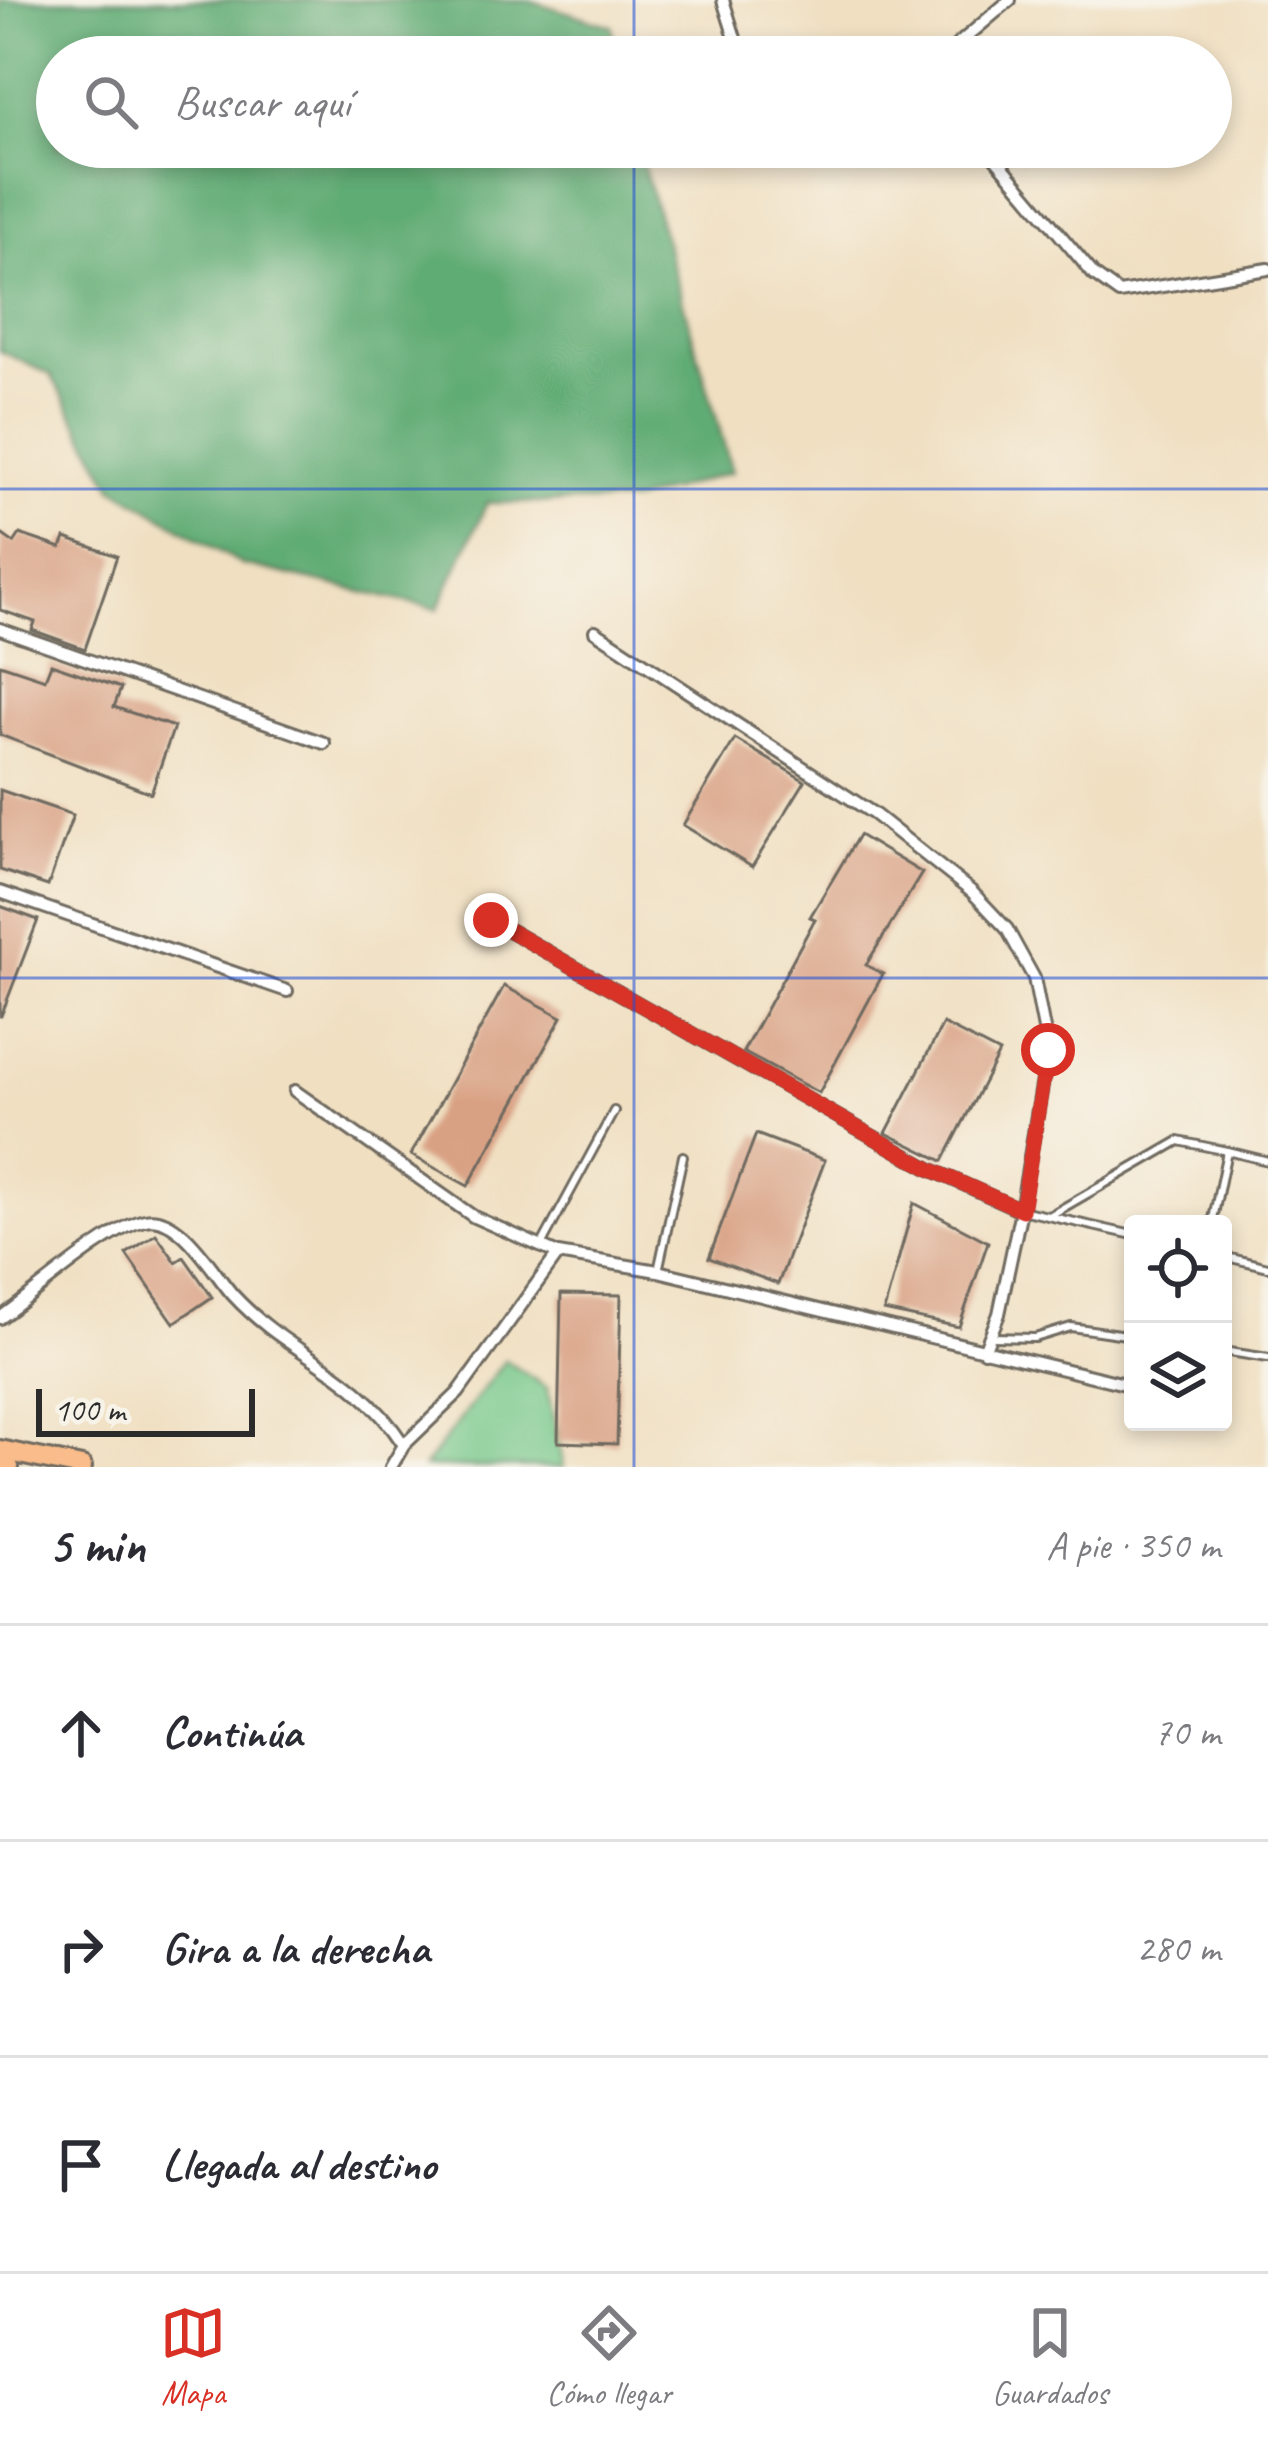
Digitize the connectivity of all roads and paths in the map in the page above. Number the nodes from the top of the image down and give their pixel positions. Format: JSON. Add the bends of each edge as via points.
{"nodes":[{"id":1,"x":722,"y":0,"type":"edge"},
{"id":2,"x":1010,"y":0,"type":"edge"},
{"id":3,"x":734,"y":36,"type":"edge"},
{"id":4,"x":968,"y":36,"type":"edge"},
{"id":5,"x":1004,"y":168,"type":"edge"},
{"id":6,"x":1268,"y":269,"type":"edge"},
{"id":7,"x":0,"y":629,"type":"edge"},
{"id":8,"x":595,"y":631,"type":"dead end"},
{"id":9,"x":324,"y":743,"type":"dead end"},
{"id":10,"x":0,"y":892,"type":"edge"},
{"id":11,"x":491,"y":920,"type":"dead end"},
{"id":12,"x":287,"y":991,"type":"dead end"},
{"id":13,"x":296,"y":1091,"type":"dead end"},
{"id":14,"x":614,"y":1111,"type":"dead end"},
{"id":15,"x":1226,"y":1151,"type":"junction"},
{"id":16,"x":683,"y":1156,"type":"dead end"},
{"id":17,"x":1268,"y":1161,"type":"edge"},
{"id":18,"x":1022,"y":1210,"type":"junction"},
{"id":19,"x":1214,"y":1215,"type":"edge"},
{"id":20,"x":1049,"y":1216,"type":"junction"},
{"id":21,"x":1124,"y":1233,"type":"edge"},
{"id":22,"x":540,"y":1247,"type":"junction"},
{"id":23,"x":558,"y":1254,"type":"junction"},
{"id":24,"x":1232,"y":1258,"type":"edge"},
{"id":25,"x":1268,"y":1267,"type":"edge"},
{"id":26,"x":658,"y":1271,"type":"junction"},
{"id":27,"x":0,"y":1318,"type":"edge"},
{"id":28,"x":1124,"y":1335,"type":"edge"},
{"id":29,"x":993,"y":1337,"type":"junction"},
{"id":30,"x":984,"y":1351,"type":"junction"},
{"id":31,"x":1232,"y":1352,"type":"edge"},
{"id":32,"x":1268,"y":1358,"type":"edge"},
{"id":33,"x":1124,"y":1384,"type":"edge"},
{"id":34,"x":404,"y":1445,"type":"junction"},
{"id":35,"x":0,"y":1450,"type":"edge"},
{"id":36,"x":82,"y":1467,"type":"edge"},
{"id":37,"x":391,"y":1467,"type":"edge"}],
"edges":[{"from":1,"to":3,"type":"street"},
{"from":2,"to":4,"type":"street"},
{"from":5,"to":6,"type":"street","via":[[1094,275],[1119,293]]},
{"from":7,"to":9,"type":"street"},
{"from":8,"to":18,"type":"street","via":[[874,814],[1007,929],[1034,978],[1048,1050]]},
{"from":10,"to":12,"type":"street"},
{"from":11,"to":18,"type":"street","via":[[930,1169]]},
{"from":13,"to":22,"type":"street","via":[[474,1217]]},
{"from":14,"to":22,"type":"lane"},
{"from":15,"to":17,"type":"lane"},
{"from":15,"to":19,"type":"lane"},
{"from":15,"to":20,"type":"lane","via":[[1179,1141],[1163,1146]]},
{"from":16,"to":26,"type":"lane"},
{"from":18,"to":20,"type":"lane"},
{"from":18,"to":29,"type":"street"},
{"from":20,"to":21,"type":"lane"},
{"from":22,"to":23,"type":"street"},
{"from":23,"to":26,"type":"street"},
{"from":23,"to":34,"type":"street","via":[[458,1393]]},
{"from":24,"to":25,"type":"lane"},
{"from":26,"to":30,"type":"street"},
{"from":27,"to":34,"type":"street","via":[[118,1232],[158,1220],[258,1320],[365,1393]]},
{"from":28,"to":29,"type":"lane","via":[[1071,1327],[1035,1338]]},
{"from":29,"to":30,"type":"street"},
{"from":30,"to":33,"type":"street"},
{"from":31,"to":32,"type":"lane"},
{"from":34,"to":37,"type":"street"},
{"from":35,"to":36,"type":"main road"}]}
